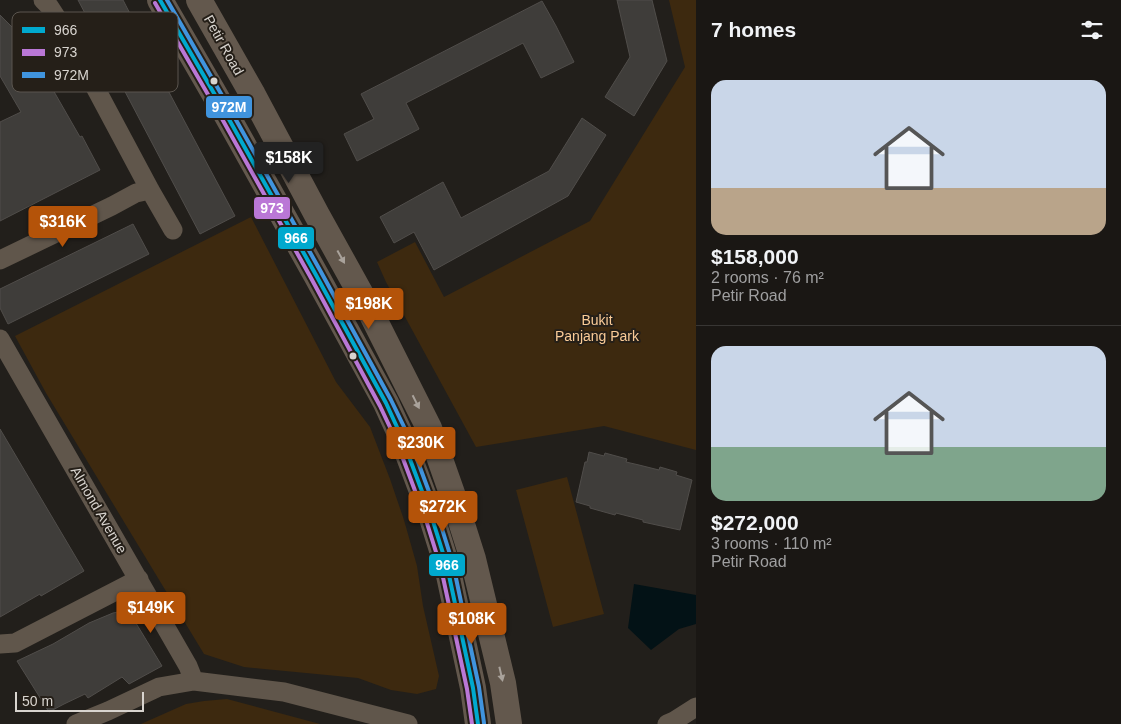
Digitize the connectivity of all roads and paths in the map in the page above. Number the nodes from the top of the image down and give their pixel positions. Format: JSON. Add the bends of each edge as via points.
{"nodes":[{"id":1,"x":43,"y":0,"type":"edge"},
{"id":2,"x":160,"y":0,"type":"edge"},
{"id":3,"x":199,"y":0,"type":"edge"},
{"id":4,"x":53,"y":12,"type":"edge"},
{"id":5,"x":167,"y":12,"type":"edge"},
{"id":6,"x":178,"y":31,"type":"edge"},
{"id":7,"x":98,"y":92,"type":"edge"},
{"id":8,"x":253,"y":95,"type":"junction"},
{"id":9,"x":226,"y":114,"type":"junction"},
{"id":10,"x":150,"y":190,"type":"junction"},
{"id":11,"x":173,"y":230,"type":"dead end"},
{"id":12,"x":0,"y":260,"type":"edge"},
{"id":13,"x":0,"y":339,"type":"edge"},
{"id":14,"x":138,"y":579,"type":"junction"},
{"id":15,"x":0,"y":644,"type":"edge"},
{"id":16,"x":194,"y":681,"type":"junction"},
{"id":17,"x":696,"y":707,"type":"edge"},
{"id":18,"x":76,"y":724,"type":"edge"},
{"id":19,"x":408,"y":724,"type":"edge"},
{"id":20,"x":478,"y":724,"type":"edge"},
{"id":21,"x":509,"y":724,"type":"edge"},
{"id":22,"x":667,"y":724,"type":"edge"}],
"edges":[{"from":1,"to":4,"type":"street"},
{"from":2,"to":5,"type":"main road"},
{"from":3,"to":8,"type":"main road","name":"Petir Road"},
{"from":6,"to":9,"type":"main road"},
{"from":7,"to":10,"type":"street"},
{"from":8,"to":9,"type":"main road","via":[[256,110],[248,120],[237,120]]},
{"from":8,"to":21,"type":"main road","name":"Petir Road","one_way":true,"via":[[368,307],[428,428],[473,558],[503,683]]},
{"from":9,"to":20,"type":"main road","via":[[386,403],[402,438],[447,566],[474,688]]},
{"from":10,"to":11,"type":"street"},
{"from":10,"to":12,"type":"street","via":[[136,193]]},
{"from":13,"to":14,"type":"street","name":"Almond Avenue"},
{"from":14,"to":15,"type":"street","via":[[15,642]]},
{"from":14,"to":16,"type":"street","name":"Almond Avenue"},
{"from":16,"to":18,"type":"street","via":[[159,687]]},
{"from":16,"to":19,"type":"street","via":[[284,692]]},
{"from":17,"to":22,"type":"street"}]}
